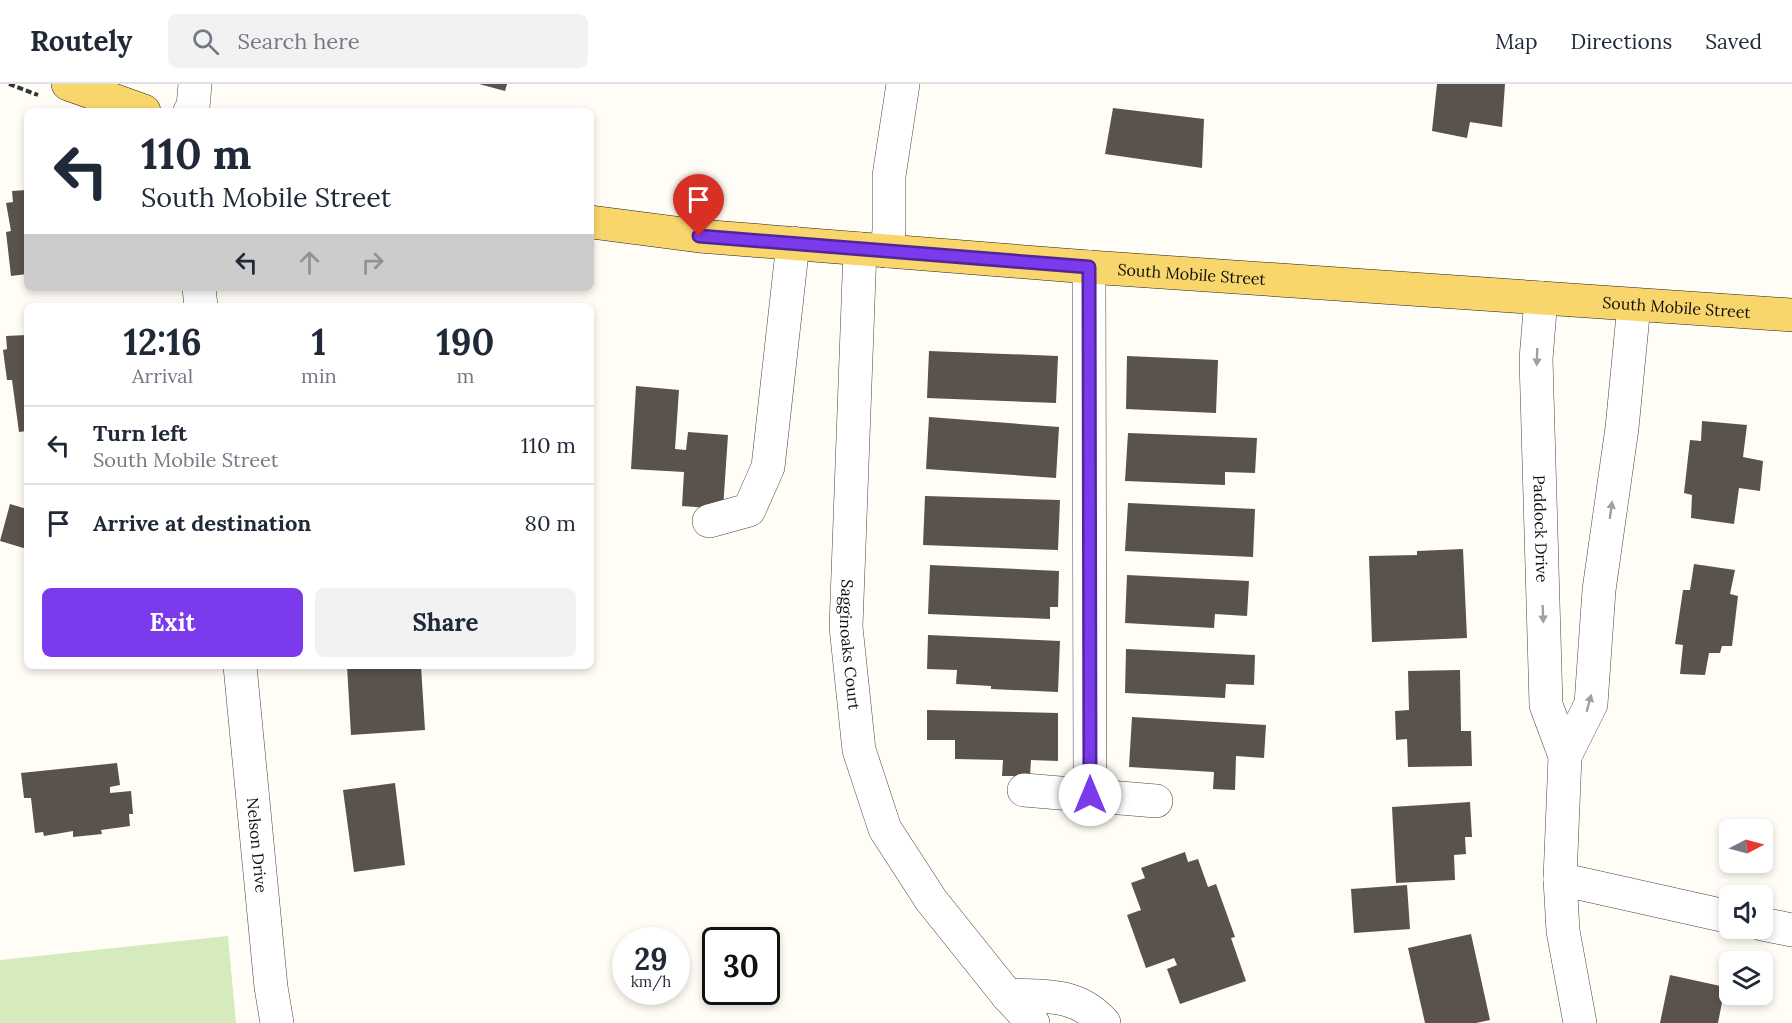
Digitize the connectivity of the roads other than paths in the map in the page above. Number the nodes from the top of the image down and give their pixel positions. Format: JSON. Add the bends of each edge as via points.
{"nodes":[{"id":1,"x":68,"y":84,"type":"edge"},
{"id":2,"x":195,"y":84,"type":"edge"},
{"id":3,"x":903,"y":84,"type":"edge"},
{"id":4,"x":136,"y":108,"type":"edge"},
{"id":5,"x":192,"y":108,"type":"edge"},
{"id":6,"x":594,"y":222,"type":"edge"},
{"id":7,"x":793,"y":243,"type":"junction"},
{"id":8,"x":873,"y":250,"type":"junction"},
{"id":9,"x":1089,"y":267,"type":"junction"},
{"id":10,"x":1541,"y":298,"type":"junction"},
{"id":11,"x":1634,"y":305,"type":"junction"},
{"id":12,"x":1792,"y":315,"type":"edge"},
{"id":13,"x":710,"y":521,"type":"dead end"},
{"id":14,"x":240,"y":669,"type":"edge"},
{"id":15,"x":1565,"y":756,"type":"junction"},
{"id":16,"x":1024,"y":790,"type":"dead end"},
{"id":17,"x":1090,"y":795,"type":"junction"},
{"id":18,"x":1156,"y":801,"type":"dead end"},
{"id":19,"x":1560,"y":879,"type":"junction"},
{"id":20,"x":1719,"y":914,"type":"edge"},
{"id":21,"x":1773,"y":926,"type":"edge"},
{"id":22,"x":1792,"y":930,"type":"edge"},
{"id":23,"x":1004,"y":1009,"type":"edge"},
{"id":24,"x":277,"y":1023,"type":"edge"},
{"id":25,"x":1033,"y":1023,"type":"edge"},
{"id":26,"x":1104,"y":1023,"type":"edge"},
{"id":27,"x":1580,"y":1023,"type":"edge"}],
"edges":[{"from":1,"to":4,"type":"main road"},
{"from":2,"to":5,"type":"street"},
{"from":3,"to":8,"type":"street","name":"Sagginoaks Court","via":[[889,176],[890,230]]},
{"from":6,"to":7,"type":"main road","name":"South Mobile Street"},
{"from":7,"to":8,"type":"main road","name":"South Mobile Street"},
{"from":7,"to":13,"type":"street","via":[[768,467],[749,510]]},
{"from":8,"to":9,"type":"main road","name":"South Mobile Street"},
{"from":8,"to":23,"type":"street","name":"Sagginoaks Court","via":[[846,627],[859,750],[885,829]]},
{"from":9,"to":10,"type":"main road","name":"South Mobile Street"},
{"from":9,"to":17,"type":"street"},
{"from":10,"to":11,"type":"main road","name":"South Mobile Street"},
{"from":10,"to":15,"type":"street","name":"Paddock Drive","one_way":true,"via":[[1536,359],[1545,705]]},
{"from":11,"to":12,"type":"main road","name":"South Mobile Street"},
{"from":15,"to":11,"type":"street","name":"Paddock Drive","one_way":true,"via":[[1591,704],[1599,590],[1623,429]]},
{"from":14,"to":24,"type":"street","name":"Nelson Drive"},
{"from":15,"to":19,"type":"street","name":"Paddock Drive"},
{"from":16,"to":17,"type":"street"},
{"from":17,"to":18,"type":"street"},
{"from":19,"to":20,"type":"street"},
{"from":19,"to":27,"type":"street","name":"Paddock Drive","via":[[1563,931]]},
{"from":21,"to":22,"type":"street"},
{"from":23,"to":25,"type":"street","name":"Sagginoaks Court"},
{"from":23,"to":26,"type":"street","via":[[1065,998],[1092,1010]]}]}
